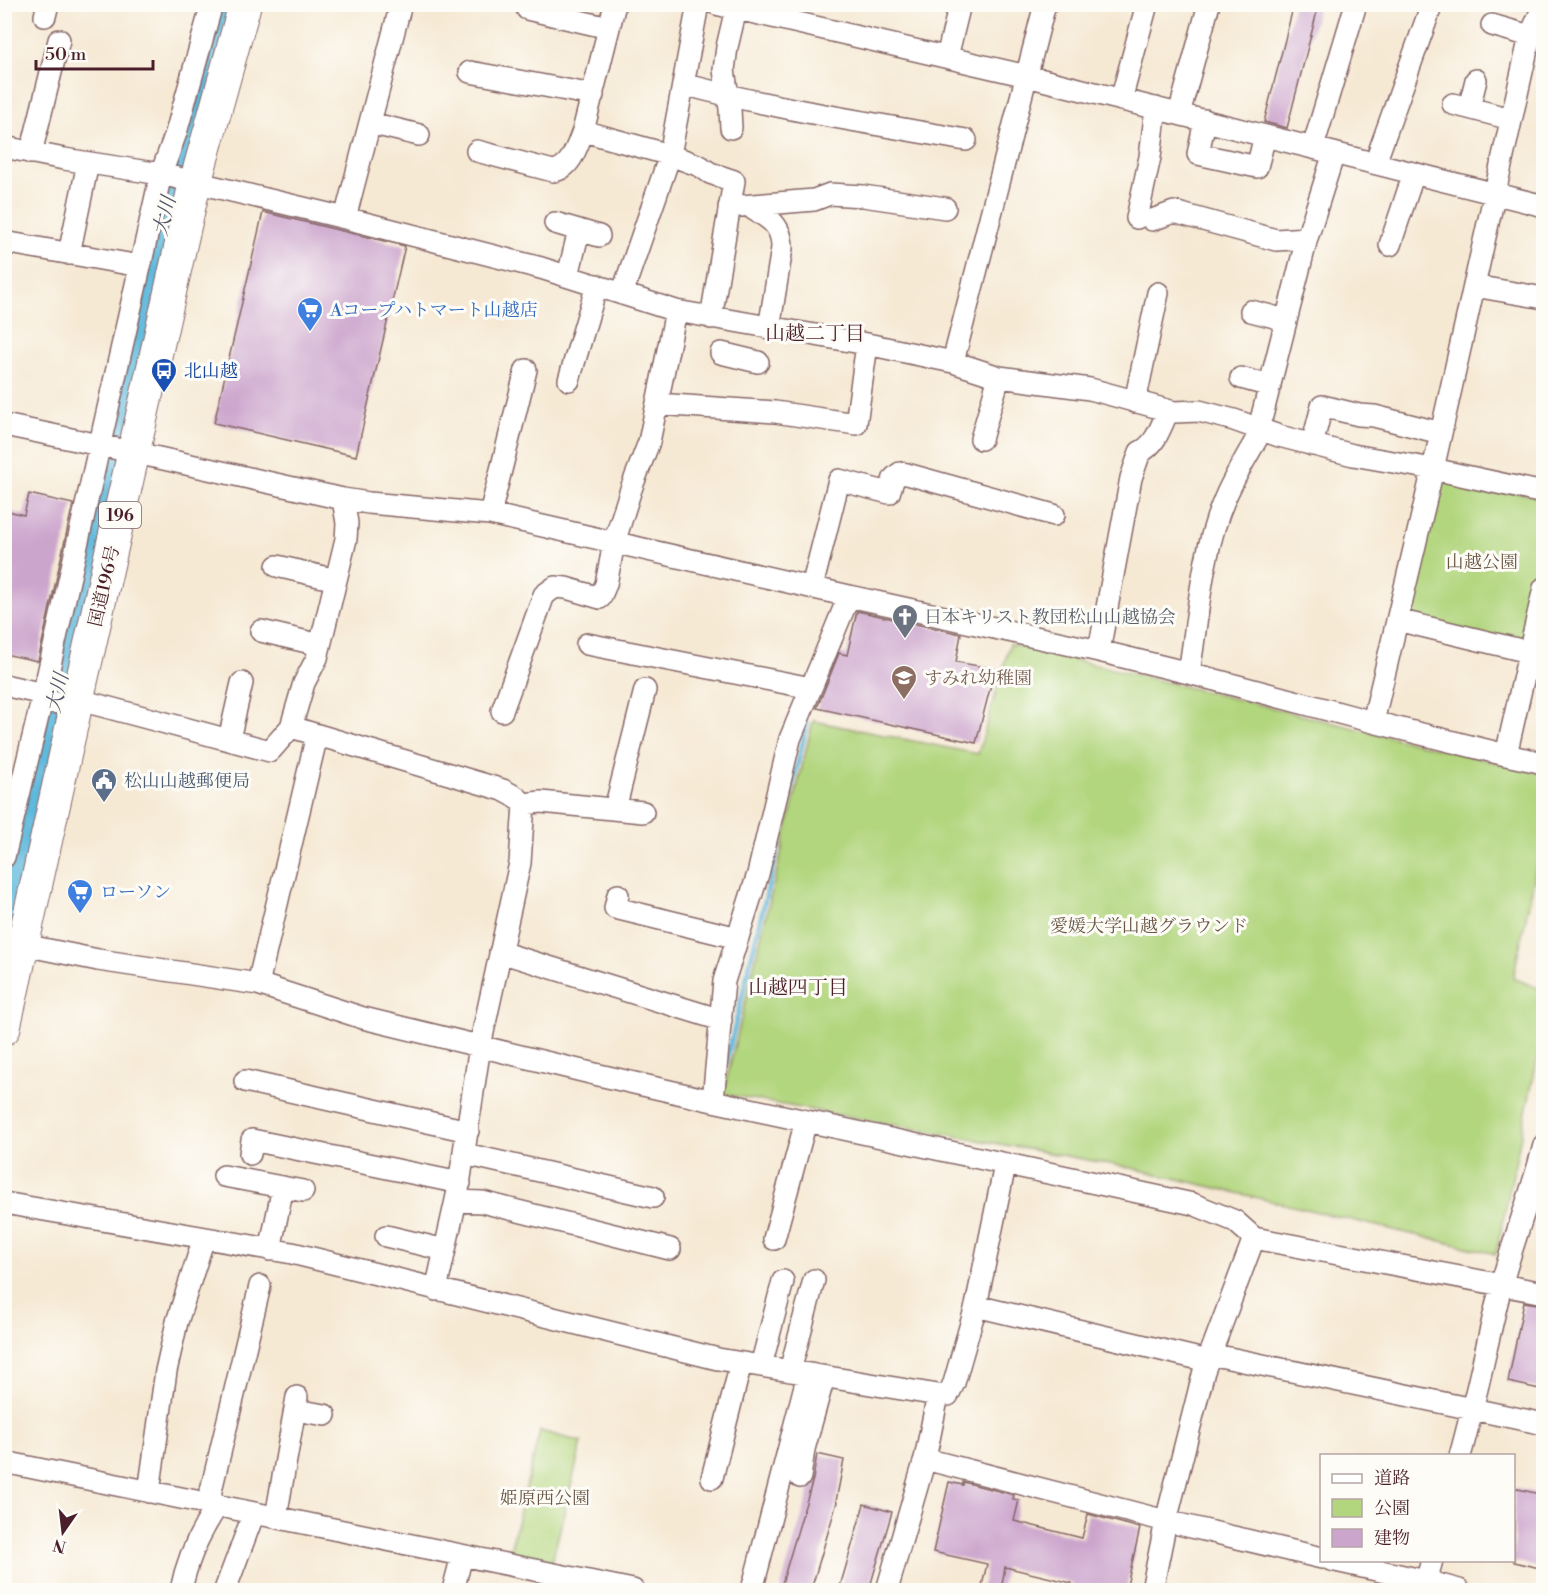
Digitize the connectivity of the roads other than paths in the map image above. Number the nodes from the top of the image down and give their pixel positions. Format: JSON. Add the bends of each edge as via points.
{"nodes":[{"id":1,"x":212,"y":4,"type":"edge"},
{"id":2,"x":245,"y":4,"type":"edge"},
{"id":3,"x":401,"y":4,"type":"edge"},
{"id":4,"x":615,"y":4,"type":"edge"},
{"id":5,"x":698,"y":4,"type":"edge"},
{"id":6,"x":960,"y":4,"type":"edge"},
{"id":7,"x":1046,"y":4,"type":"edge"},
{"id":8,"x":1147,"y":4,"type":"edge"},
{"id":9,"x":1209,"y":4,"type":"edge"},
{"id":10,"x":1356,"y":4,"type":"edge"},
{"id":11,"x":1431,"y":4,"type":"edge"},
{"id":12,"x":1544,"y":4,"type":"edge"},
{"id":13,"x":727,"y":6,"type":"edge"},
{"id":14,"x":528,"y":9,"type":"dead end"},
{"id":15,"x":1492,"y":26,"type":"dead end"},
{"id":16,"x":609,"y":28,"type":"junction"},
{"id":17,"x":1530,"y":36,"type":"junction"},
{"id":18,"x":59,"y":40,"type":"dead end"},
{"id":19,"x":946,"y":57,"type":"junction"},
{"id":20,"x":470,"y":72,"type":"dead end"},
{"id":21,"x":1026,"y":76,"type":"junction"},
{"id":22,"x":1476,"y":80,"type":"dead end"},
{"id":23,"x":683,"y":84,"type":"junction"},
{"id":24,"x":593,"y":95,"type":"junction"},
{"id":25,"x":729,"y":96,"type":"junction"},
{"id":26,"x":1121,"y":100,"type":"junction"},
{"id":27,"x":1156,"y":108,"type":"junction"},
{"id":28,"x":1179,"y":114,"type":"junction"},
{"id":29,"x":1511,"y":119,"type":"junction"},
{"id":30,"x":1204,"y":120,"type":"junction"},
{"id":31,"x":370,"y":123,"type":"junction"},
{"id":32,"x":731,"y":128,"type":"dead end"},
{"id":33,"x":583,"y":131,"type":"junction"},
{"id":34,"x":419,"y":135,"type":"dead end"},
{"id":35,"x":1265,"y":136,"type":"junction"},
{"id":36,"x":966,"y":140,"type":"dead end"},
{"id":37,"x":4,"y":147,"type":"edge"},
{"id":38,"x":1313,"y":147,"type":"junction"},
{"id":39,"x":477,"y":151,"type":"dead end"},
{"id":40,"x":31,"y":153,"type":"junction"},
{"id":41,"x":1334,"y":153,"type":"junction"},
{"id":42,"x":670,"y":155,"type":"junction"},
{"id":43,"x":88,"y":163,"type":"junction"},
{"id":44,"x":1375,"y":163,"type":"junction"},
{"id":45,"x":1413,"y":172,"type":"junction"},
{"id":46,"x":176,"y":178,"type":"junction"},
{"id":47,"x":1494,"y":193,"type":"junction"},
{"id":48,"x":740,"y":206,"type":"junction"},
{"id":49,"x":1544,"y":206,"type":"edge"},
{"id":50,"x":945,"y":208,"type":"dead end"},
{"id":51,"x":345,"y":218,"type":"junction"},
{"id":52,"x":555,"y":223,"type":"dead end"},
{"id":53,"x":1307,"y":238,"type":"junction"},
{"id":54,"x":4,"y":242,"type":"edge"},
{"id":55,"x":1390,"y":245,"type":"dead end"},
{"id":56,"x":69,"y":254,"type":"junction"},
{"id":57,"x":140,"y":266,"type":"junction"},
{"id":58,"x":568,"y":276,"type":"junction"},
{"id":59,"x":597,"y":285,"type":"junction"},
{"id":60,"x":1474,"y":286,"type":"junction"},
{"id":61,"x":1158,"y":292,"type":"dead end"},
{"id":62,"x":622,"y":294,"type":"junction"},
{"id":63,"x":1544,"y":298,"type":"edge"},
{"id":64,"x":146,"y":310,"type":"junction"},
{"id":65,"x":1251,"y":311,"type":"dead end"},
{"id":66,"x":676,"y":312,"type":"junction"},
{"id":67,"x":711,"y":318,"type":"junction"},
{"id":68,"x":1286,"y":320,"type":"junction"},
{"id":69,"x":758,"y":327,"type":"junction"},
{"id":70,"x":867,"y":344,"type":"junction"},
{"id":71,"x":721,"y":353,"type":"dead end"},
{"id":72,"x":953,"y":362,"type":"junction"},
{"id":73,"x":526,"y":370,"type":"dead end"},
{"id":74,"x":999,"y":377,"type":"junction"},
{"id":75,"x":1241,"y":378,"type":"dead end"},
{"id":76,"x":569,"y":380,"type":"dead end"},
{"id":77,"x":1270,"y":386,"type":"junction"},
{"id":78,"x":1135,"y":402,"type":"junction"},
{"id":79,"x":657,"y":404,"type":"junction"},
{"id":80,"x":1168,"y":411,"type":"junction"},
{"id":81,"x":1262,"y":423,"type":"junction"},
{"id":82,"x":4,"y":425,"type":"edge"},
{"id":83,"x":1441,"y":433,"type":"junction"},
{"id":84,"x":981,"y":439,"type":"dead end"},
{"id":85,"x":1312,"y":445,"type":"junction"},
{"id":86,"x":115,"y":447,"type":"junction"},
{"id":87,"x":1433,"y":469,"type":"junction"},
{"id":88,"x":1544,"y":493,"type":"edge"},
{"id":89,"x":343,"y":499,"type":"junction"},
{"id":90,"x":490,"y":514,"type":"junction"},
{"id":91,"x":1054,"y":515,"type":"dead end"},
{"id":92,"x":614,"y":543,"type":"junction"},
{"id":93,"x":277,"y":566,"type":"dead end"},
{"id":94,"x":336,"y":580,"type":"junction"},
{"id":95,"x":812,"y":587,"type":"junction"},
{"id":96,"x":1544,"y":588,"type":"edge"},
{"id":97,"x":849,"y":596,"type":"junction"},
{"id":98,"x":1397,"y":620,"type":"junction"},
{"id":99,"x":261,"y":631,"type":"dead end"},
{"id":100,"x":588,"y":644,"type":"dead end"},
{"id":101,"x":320,"y":645,"type":"junction"},
{"id":102,"x":1099,"y":651,"type":"junction"},
{"id":103,"x":1529,"y":652,"type":"junction"},
{"id":104,"x":1189,"y":673,"type":"junction"},
{"id":105,"x":242,"y":683,"type":"dead end"},
{"id":106,"x":4,"y":685,"type":"edge"},
{"id":107,"x":812,"y":688,"type":"junction"},
{"id":108,"x":646,"y":690,"type":"dead end"},
{"id":109,"x":55,"y":701,"type":"junction"},
{"id":110,"x":502,"y":711,"type":"dead end"},
{"id":111,"x":1372,"y":722,"type":"junction"},
{"id":112,"x":291,"y":727,"type":"junction"},
{"id":113,"x":317,"y":735,"type":"junction"},
{"id":114,"x":229,"y":740,"type":"junction"},
{"id":115,"x":1506,"y":755,"type":"junction"},
{"id":116,"x":1544,"y":763,"type":"edge"},
{"id":117,"x":524,"y":804,"type":"junction"},
{"id":118,"x":615,"y":810,"type":"junction"},
{"id":119,"x":643,"y":812,"type":"dead end"},
{"id":120,"x":16,"y":863,"type":"edge"},
{"id":121,"x":618,"y":895,"type":"dead end"},
{"id":122,"x":738,"y":938,"type":"junction"},
{"id":123,"x":24,"y":945,"type":"junction"},
{"id":124,"x":500,"y":952,"type":"junction"},
{"id":125,"x":258,"y":984,"type":"junction"},
{"id":126,"x":721,"y":1020,"type":"junction"},
{"id":127,"x":4,"y":1029,"type":"edge"},
{"id":128,"x":480,"y":1046,"type":"junction"},
{"id":129,"x":245,"y":1081,"type":"dead end"},
{"id":130,"x":713,"y":1101,"type":"junction"},
{"id":131,"x":806,"y":1121,"type":"junction"},
{"id":132,"x":468,"y":1131,"type":"junction"},
{"id":133,"x":1544,"y":1144,"type":"edge"},
{"id":134,"x":250,"y":1154,"type":"dead end"},
{"id":135,"x":465,"y":1154,"type":"junction"},
{"id":136,"x":1005,"y":1165,"type":"junction"},
{"id":137,"x":1541,"y":1169,"type":"edge"},
{"id":138,"x":224,"y":1176,"type":"dead end"},
{"id":139,"x":458,"y":1192,"type":"junction"},
{"id":140,"x":653,"y":1197,"type":"dead end"},
{"id":141,"x":4,"y":1203,"type":"edge"},
{"id":142,"x":386,"y":1236,"type":"dead end"},
{"id":143,"x":204,"y":1238,"type":"junction"},
{"id":144,"x":1254,"y":1238,"type":"junction"},
{"id":145,"x":774,"y":1239,"type":"dead end"},
{"id":146,"x":270,"y":1250,"type":"junction"},
{"id":147,"x":446,"y":1250,"type":"junction"},
{"id":148,"x":670,"y":1250,"type":"dead end"},
{"id":149,"x":1502,"y":1284,"type":"junction"},
{"id":150,"x":260,"y":1286,"type":"dead end"},
{"id":151,"x":436,"y":1290,"type":"junction"},
{"id":152,"x":1544,"y":1293,"type":"edge"},
{"id":153,"x":976,"y":1306,"type":"junction"},
{"id":154,"x":1209,"y":1357,"type":"junction"},
{"id":155,"x":751,"y":1365,"type":"junction"},
{"id":156,"x":807,"y":1374,"type":"junction"},
{"id":157,"x":938,"y":1395,"type":"junction"},
{"id":158,"x":1473,"y":1410,"type":"junction"},
{"id":159,"x":325,"y":1415,"type":"dead end"},
{"id":160,"x":1544,"y":1424,"type":"edge"},
{"id":161,"x":1460,"y":1454,"type":"edge"},
{"id":162,"x":925,"y":1459,"type":"junction"},
{"id":163,"x":4,"y":1462,"type":"edge"},
{"id":164,"x":801,"y":1477,"type":"dead end"},
{"id":165,"x":712,"y":1478,"type":"dead end"},
{"id":166,"x":149,"y":1492,"type":"junction"},
{"id":167,"x":213,"y":1504,"type":"junction"},
{"id":168,"x":254,"y":1513,"type":"junction"},
{"id":169,"x":276,"y":1517,"type":"junction"},
{"id":170,"x":1166,"y":1521,"type":"junction"},
{"id":171,"x":462,"y":1556,"type":"junction"},
{"id":172,"x":1320,"y":1558,"type":"edge"},
{"id":173,"x":1338,"y":1562,"type":"edge"},
{"id":174,"x":1431,"y":1562,"type":"edge"},
{"id":175,"x":1425,"y":1586,"type":"edge"},
{"id":176,"x":181,"y":1590,"type":"edge"},
{"id":177,"x":225,"y":1590,"type":"edge"},
{"id":178,"x":453,"y":1590,"type":"edge"},
{"id":179,"x":633,"y":1590,"type":"edge"},
{"id":180,"x":752,"y":1590,"type":"edge"},
{"id":181,"x":887,"y":1590,"type":"edge"},
{"id":182,"x":1152,"y":1590,"type":"edge"},
{"id":183,"x":1460,"y":1590,"type":"edge"}],
"edges":[{"from":1,"to":46,"type":"street","via":[[176,133]]},
{"from":2,"to":46,"type":"highway","name":"国道196号","number":"196"},
{"from":3,"to":31,"type":"street"},
{"from":4,"to":16,"type":"street"},
{"from":5,"to":23,"type":"street"},
{"from":6,"to":19,"type":"street"},
{"from":7,"to":21,"type":"street"},
{"from":8,"to":26,"type":"street"},
{"from":9,"to":28,"type":"street"},
{"from":10,"to":38,"type":"street"},
{"from":11,"to":44,"type":"street"},
{"from":12,"to":17,"type":"street"},
{"from":13,"to":19,"type":"street"},
{"from":13,"to":25,"type":"street","via":[[724,70]]},
{"from":14,"to":16,"type":"street"},
{"from":15,"to":17,"type":"street"},
{"from":16,"to":24,"type":"street"},
{"from":17,"to":29,"type":"street"},
{"from":18,"to":40,"type":"street"},
{"from":19,"to":21,"type":"street"},
{"from":20,"to":24,"type":"street"},
{"from":21,"to":26,"type":"street"},
{"from":21,"to":72,"type":"street"},
{"from":22,"to":29,"type":"street","via":[[1461,106]]},
{"from":23,"to":25,"type":"street"},
{"from":23,"to":42,"type":"street"},
{"from":24,"to":33,"type":"street"},
{"from":25,"to":32,"type":"street"},
{"from":25,"to":36,"type":"street"},
{"from":26,"to":27,"type":"street"},
{"from":27,"to":28,"type":"street"},
{"from":27,"to":53,"type":"street","via":[[1144,219],[1185,208],[1276,240]]},
{"from":28,"to":30,"type":"street"},
{"from":29,"to":47,"type":"street"},
{"from":30,"to":35,"type":"street"},
{"from":30,"to":35,"type":"street","via":[[1198,154],[1257,167]]},
{"from":31,"to":34,"type":"street"},
{"from":31,"to":51,"type":"street"},
{"from":33,"to":39,"type":"street","via":[[576,150],[559,170]]},
{"from":33,"to":42,"type":"street"},
{"from":35,"to":38,"type":"street"},
{"from":37,"to":40,"type":"street"},
{"from":38,"to":41,"type":"street"},
{"from":40,"to":43,"type":"street"},
{"from":41,"to":44,"type":"street"},
{"from":41,"to":53,"type":"street"},
{"from":42,"to":48,"type":"street","via":[[734,181]]},
{"from":42,"to":62,"type":"street"},
{"from":43,"to":46,"type":"street"},
{"from":43,"to":56,"type":"street"},
{"from":44,"to":45,"type":"street"},
{"from":45,"to":47,"type":"street"},
{"from":45,"to":55,"type":"street"},
{"from":46,"to":51,"type":"street"},
{"from":46,"to":57,"type":"street"},
{"from":46,"to":64,"type":"highway","name":"国道196号","number":"196"},
{"from":47,"to":49,"type":"street"},
{"from":47,"to":60,"type":"street"},
{"from":48,"to":50,"type":"street","via":[[814,200],[830,194]]},
{"from":48,"to":67,"type":"street"},
{"from":48,"to":69,"type":"street","via":[[766,217],[782,236],[782,248]]},
{"from":51,"to":58,"type":"street"},
{"from":52,"to":58,"type":"street","via":[[589,233]]},
{"from":53,"to":68,"type":"street"},
{"from":54,"to":56,"type":"street"},
{"from":56,"to":57,"type":"street"},
{"from":57,"to":64,"type":"street"},
{"from":58,"to":59,"type":"street"},
{"from":59,"to":62,"type":"street"},
{"from":59,"to":76,"type":"street"},
{"from":60,"to":63,"type":"street"},
{"from":60,"to":83,"type":"street"},
{"from":61,"to":78,"type":"street"},
{"from":62,"to":66,"type":"street"},
{"from":64,"to":86,"type":"highway","name":"国道196号","number":"196"},
{"from":65,"to":68,"type":"street"},
{"from":66,"to":67,"type":"street"},
{"from":66,"to":79,"type":"street"},
{"from":67,"to":69,"type":"street"},
{"from":68,"to":77,"type":"street"},
{"from":69,"to":70,"type":"street"},
{"from":69,"to":71,"type":"street","via":[[750,360]]},
{"from":70,"to":72,"type":"street"},
{"from":70,"to":79,"type":"street","via":[[856,424],[775,412]]},
{"from":72,"to":74,"type":"street"},
{"from":73,"to":90,"type":"street"},
{"from":74,"to":78,"type":"street","via":[[1090,389]]},
{"from":74,"to":84,"type":"street"},
{"from":75,"to":77,"type":"street"},
{"from":77,"to":81,"type":"street"},
{"from":78,"to":80,"type":"street"},
{"from":79,"to":92,"type":"street","via":[[649,442]]},
{"from":80,"to":81,"type":"street","via":[[1199,411]]},
{"from":80,"to":102,"type":"street","via":[[1154,441],[1140,452],[1131,478]]},
{"from":81,"to":85,"type":"street"},
{"from":81,"to":104,"type":"street","via":[[1213,532]]},
{"from":82,"to":86,"type":"street"},
{"from":83,"to":85,"type":"street","via":[[1322,406]]},
{"from":83,"to":87,"type":"street"},
{"from":85,"to":87,"type":"street"},
{"from":86,"to":89,"type":"street"},
{"from":86,"to":109,"type":"highway","name":"国道196号","number":"196"},
{"from":87,"to":88,"type":"street"},
{"from":87,"to":98,"type":"street"},
{"from":89,"to":90,"type":"street"},
{"from":89,"to":94,"type":"street","via":[[346,539]]},
{"from":90,"to":92,"type":"street"},
{"from":91,"to":95,"type":"street","via":[[907,474],[900,473],[894,478],[889,493],[838,480]]},
{"from":92,"to":95,"type":"street"},
{"from":92,"to":110,"type":"street","via":[[600,598],[566,588],[555,588],[544,595]]},
{"from":93,"to":94,"type":"street"},
{"from":94,"to":101,"type":"street"},
{"from":95,"to":97,"type":"street"},
{"from":96,"to":103,"type":"street"},
{"from":97,"to":102,"type":"street"},
{"from":97,"to":107,"type":"street"},
{"from":98,"to":103,"type":"street"},
{"from":98,"to":111,"type":"street"},
{"from":99,"to":101,"type":"street"},
{"from":100,"to":107,"type":"street"},
{"from":101,"to":112,"type":"street"},
{"from":102,"to":104,"type":"street"},
{"from":103,"to":115,"type":"street"},
{"from":104,"to":111,"type":"street"},
{"from":105,"to":114,"type":"street"},
{"from":106,"to":109,"type":"street"},
{"from":107,"to":122,"type":"street","via":[[790,739],[758,874]]},
{"from":108,"to":118,"type":"street"},
{"from":109,"to":114,"type":"street","via":[[92,703]]},
{"from":109,"to":120,"type":"highway","name":"国道196号","number":"196"},
{"from":111,"to":115,"type":"street"},
{"from":112,"to":113,"type":"street"},
{"from":112,"to":114,"type":"street","via":[[270,751]]},
{"from":113,"to":117,"type":"street","via":[[503,790]]},
{"from":113,"to":125,"type":"street"},
{"from":115,"to":116,"type":"street"},
{"from":117,"to":118,"type":"street","via":[[541,802]]},
{"from":117,"to":124,"type":"street","via":[[520,863]]},
{"from":118,"to":119,"type":"street"},
{"from":120,"to":123,"type":"highway","name":"国道196号","number":"196"},
{"from":121,"to":122,"type":"street","via":[[615,908]]},
{"from":122,"to":126,"type":"street","via":[[724,981]]},
{"from":123,"to":125,"type":"street"},
{"from":123,"to":127,"type":"highway","name":"国道196号","number":"196"},
{"from":124,"to":126,"type":"street"},
{"from":124,"to":128,"type":"street"},
{"from":125,"to":128,"type":"street","via":[[363,1018]]},
{"from":126,"to":130,"type":"street"},
{"from":128,"to":130,"type":"street"},
{"from":128,"to":132,"type":"street"},
{"from":129,"to":132,"type":"street"},
{"from":130,"to":131,"type":"street"},
{"from":131,"to":136,"type":"street"},
{"from":131,"to":145,"type":"street"},
{"from":132,"to":135,"type":"street"},
{"from":133,"to":137,"type":"street"},
{"from":134,"to":139,"type":"street","via":[[252,1140]]},
{"from":135,"to":139,"type":"street"},
{"from":135,"to":140,"type":"street"},
{"from":136,"to":144,"type":"street","via":[[1193,1204],[1235,1221]]},
{"from":136,"to":153,"type":"street"},
{"from":137,"to":149,"type":"street"},
{"from":138,"to":146,"type":"street","via":[[293,1189]]},
{"from":139,"to":147,"type":"street"},
{"from":139,"to":148,"type":"street","via":[[483,1202]]},
{"from":141,"to":143,"type":"street"},
{"from":142,"to":147,"type":"street"},
{"from":143,"to":146,"type":"street"},
{"from":143,"to":166,"type":"street","via":[[166,1371]]},
{"from":144,"to":149,"type":"street"},
{"from":144,"to":154,"type":"street"},
{"from":146,"to":151,"type":"street"},
{"from":147,"to":151,"type":"street"},
{"from":149,"to":152,"type":"street"},
{"from":149,"to":158,"type":"street"},
{"from":150,"to":167,"type":"street"},
{"from":151,"to":155,"type":"street"},
{"from":153,"to":154,"type":"street"},
{"from":153,"to":157,"type":"street","via":[[954,1383],[948,1395]]},
{"from":154,"to":158,"type":"street"},
{"from":154,"to":170,"type":"street"},
{"from":155,"to":156,"type":"street"},
{"from":155,"to":156,"type":"street","via":[[791,1281]]},
{"from":155,"to":165,"type":"street"},
{"from":156,"to":157,"type":"street"},
{"from":156,"to":164,"type":"street"},
{"from":156,"to":180,"type":"street"},
{"from":157,"to":162,"type":"street"},
{"from":158,"to":160,"type":"street"},
{"from":158,"to":161,"type":"street"},
{"from":159,"to":169,"type":"street","via":[[296,1403]]},
{"from":162,"to":170,"type":"street"},
{"from":162,"to":181,"type":"street"},
{"from":163,"to":166,"type":"street"},
{"from":166,"to":167,"type":"street"},
{"from":167,"to":168,"type":"street"},
{"from":167,"to":176,"type":"street"},
{"from":168,"to":169,"type":"street"},
{"from":168,"to":177,"type":"street","via":[[241,1567]]},
{"from":169,"to":171,"type":"street"},
{"from":170,"to":172,"type":"street"},
{"from":170,"to":182,"type":"street"},
{"from":171,"to":178,"type":"street"},
{"from":171,"to":179,"type":"street"},
{"from":173,"to":175,"type":"street"},
{"from":174,"to":175,"type":"street"},
{"from":175,"to":183,"type":"street"}]}
